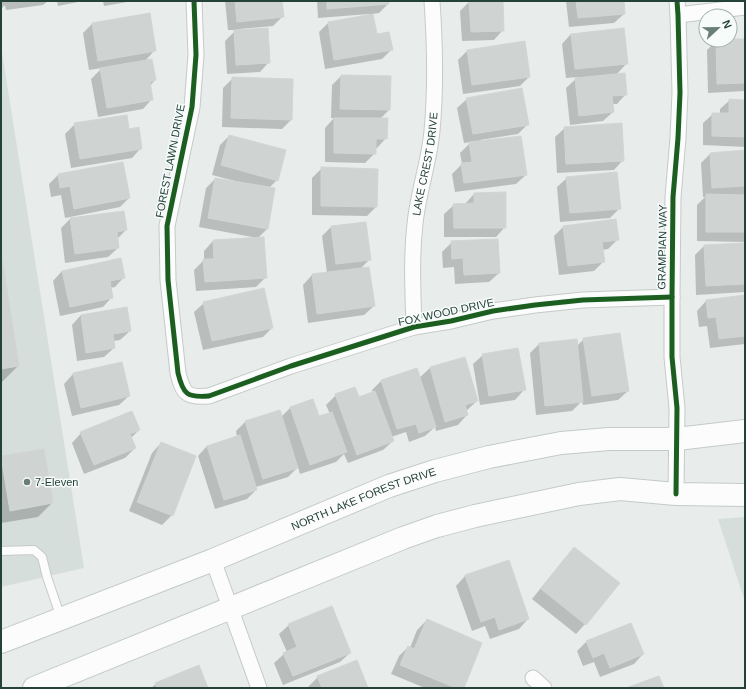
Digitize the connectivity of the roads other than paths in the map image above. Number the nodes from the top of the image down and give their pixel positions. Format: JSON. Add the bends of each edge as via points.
{"nodes":[{"id":1,"x":194,"y":1,"type":"edge"},
{"id":2,"x":432,"y":1,"type":"edge"},
{"id":3,"x":745,"y":7,"type":"edge"},
{"id":4,"x":678,"y":8,"type":"edge"},
{"id":5,"x":672,"y":297,"type":"junction"},
{"id":6,"x":414,"y":327,"type":"junction"},
{"id":7,"x":188,"y":394,"type":"joint"},
{"id":8,"x":745,"y":431,"type":"edge"},
{"id":9,"x":677,"y":440,"type":"junction"},
{"id":10,"x":676,"y":494,"type":"junction"},
{"id":11,"x":745,"y":495,"type":"edge"},
{"id":12,"x":1,"y":551,"type":"edge"},
{"id":13,"x":213,"y":560,"type":"junction"},
{"id":14,"x":230,"y":609,"type":"junction"},
{"id":15,"x":61,"y":618,"type":"junction"},
{"id":16,"x":1,"y":642,"type":"edge"},
{"id":17,"x":533,"y":678,"type":"dead end"},
{"id":18,"x":34,"y":688,"type":"edge"},
{"id":19,"x":259,"y":688,"type":"edge"},
{"id":20,"x":544,"y":688,"type":"edge"}],
"edges":[{"from":1,"to":7,"type":"street","name":"FOREST LAWN DRIVE","via":[[196,55],[192,107],[167,226],[168,280],[178,373],[181,385]]},
{"from":2,"to":6,"type":"street","name":"LAKE CREST DRIVE","via":[[432,131],[415,224]]},
{"from":3,"to":4,"type":"street"},
{"from":4,"to":5,"type":"street","name":"GRAMPIAN WAY","via":[[680,93],[673,197]]},
{"from":5,"to":6,"type":"street","name":"FOX WOOD DRIVE","via":[[583,300],[535,305]]},
{"from":5,"to":9,"type":"street","name":"GRAMPIAN WAY","via":[[672,357]]},
{"from":6,"to":7,"type":"street","name":"FOX WOOD DRIVE","via":[[291,366],[209,396],[196,397]]},
{"from":8,"to":9,"type":"main road","name":"NORTH LAKE FOREST DRIVE"},
{"from":9,"to":10,"type":"street","name":"GRAMPIAN WAY"},
{"from":9,"to":13,"type":"main road","name":"NORTH LAKE FOREST DRIVE","via":[[609,439],[561,443],[441,469],[389,486]]},
{"from":10,"to":11,"type":"main road"},
{"from":10,"to":14,"type":"main road","via":[[620,489],[579,494],[475,516],[403,538]]},
{"from":12,"to":15,"type":"lane","via":[[34,550],[42,557]]},
{"from":13,"to":14,"type":"street"},
{"from":13,"to":15,"type":"main road","name":"NORTH LAKE FOREST DRIVE"},
{"from":14,"to":18,"type":"main road"},
{"from":14,"to":19,"type":"street"},
{"from":15,"to":16,"type":"main road","name":"NORTH LAKE FOREST DRIVE"},
{"from":17,"to":20,"type":"street"}]}
